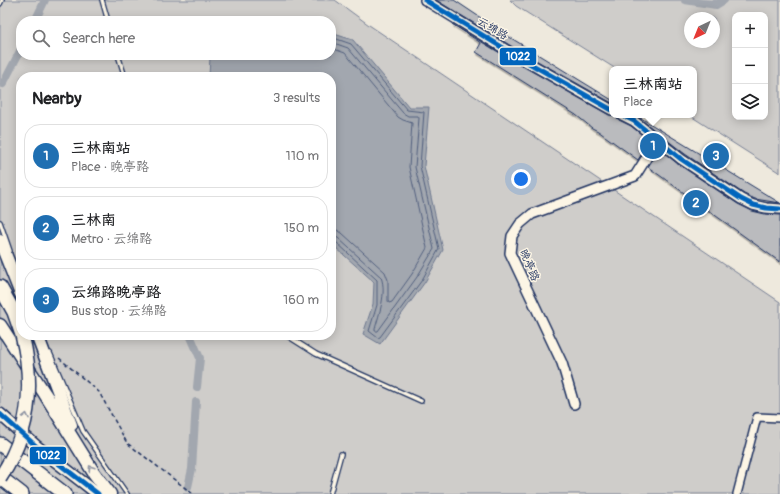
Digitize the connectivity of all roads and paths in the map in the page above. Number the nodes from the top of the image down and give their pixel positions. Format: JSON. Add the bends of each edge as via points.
{"nodes":[{"id":1,"x":2,"y":0,"type":"edge"},
{"id":2,"x":102,"y":0,"type":"edge"},
{"id":3,"x":425,"y":0,"type":"edge"},
{"id":4,"x":0,"y":4,"type":"edge"},
{"id":5,"x":107,"y":16,"type":"edge"},
{"id":6,"x":120,"y":60,"type":"edge"},
{"id":7,"x":123,"y":72,"type":"edge"},
{"id":8,"x":609,"y":108,"type":"edge"},
{"id":9,"x":628,"y":118,"type":"edge"},
{"id":10,"x":657,"y":141,"type":"junction"},
{"id":11,"x":780,"y":209,"type":"edge"},
{"id":12,"x":0,"y":222,"type":"edge"},
{"id":13,"x":0,"y":241,"type":"edge"},
{"id":14,"x":12,"y":255,"type":"dead end"},
{"id":15,"x":16,"y":281,"type":"edge"},
{"id":16,"x":0,"y":287,"type":"edge"},
{"id":17,"x":16,"y":318,"type":"edge"},
{"id":18,"x":1,"y":326,"type":"edge"},
{"id":19,"x":23,"y":340,"type":"edge"},
{"id":20,"x":39,"y":340,"type":"edge"},
{"id":21,"x":294,"y":340,"type":"edge"},
{"id":22,"x":49,"y":350,"type":"joint"},
{"id":23,"x":421,"y":401,"type":"dead end"},
{"id":24,"x":574,"y":404,"type":"dead end"},
{"id":25,"x":0,"y":414,"type":"edge"},
{"id":26,"x":780,"y":418,"type":"edge"},
{"id":27,"x":73,"y":440,"type":"junction"},
{"id":28,"x":0,"y":444,"type":"edge"},
{"id":29,"x":341,"y":454,"type":"dead end"},
{"id":30,"x":0,"y":477,"type":"edge"},
{"id":31,"x":64,"y":493,"type":"edge"},
{"id":32,"x":22,"y":494,"type":"edge"},
{"id":33,"x":98,"y":494,"type":"edge"},
{"id":34,"x":110,"y":494,"type":"edge"},
{"id":35,"x":128,"y":494,"type":"edge"},
{"id":36,"x":193,"y":494,"type":"edge"},
{"id":37,"x":330,"y":494,"type":"edge"},
{"id":38,"x":737,"y":494,"type":"edge"}],
"edges":[{"from":1,"to":4,"type":"lane"},
{"from":2,"to":5,"type":"lane"},
{"from":3,"to":8,"type":"street","name":"云绵路"},
{"from":6,"to":7,"type":"lane"},
{"from":9,"to":10,"type":"street"},
{"from":10,"to":11,"type":"street","via":[[741,199],[753,205]]},
{"from":10,"to":24,"type":"street","name":"晚亭路","via":[[635,176],[532,214],[520,224],[512,236],[510,253],[562,363]]},
{"from":12,"to":14,"type":"lane"},
{"from":13,"to":15,"type":"highway"},
{"from":16,"to":17,"type":"highway"},
{"from":18,"to":27,"type":"highway"},
{"from":30,"to":19,"type":"highway","one_way":true,"bridge":true,"via":[[8,466],[18,442],[28,406],[29,370]]},
{"from":20,"to":27,"type":"highway","via":[[72,428]]},
{"from":21,"to":23,"type":"lane","via":[[316,354]]},
{"from":22,"to":35,"type":"lane","via":[[82,431]]},
{"from":22,"to":36,"type":"path","via":[[99,392],[127,443]]},
{"from":25,"to":33,"type":"main road"},
{"from":26,"to":38,"type":"street","via":[[757,417]]},
{"from":34,"to":27,"type":"highway","one_way":true},
{"from":28,"to":31,"type":"highway"},
{"from":29,"to":37,"type":"lane"},
{"from":30,"to":32,"type":"highway"}]}
